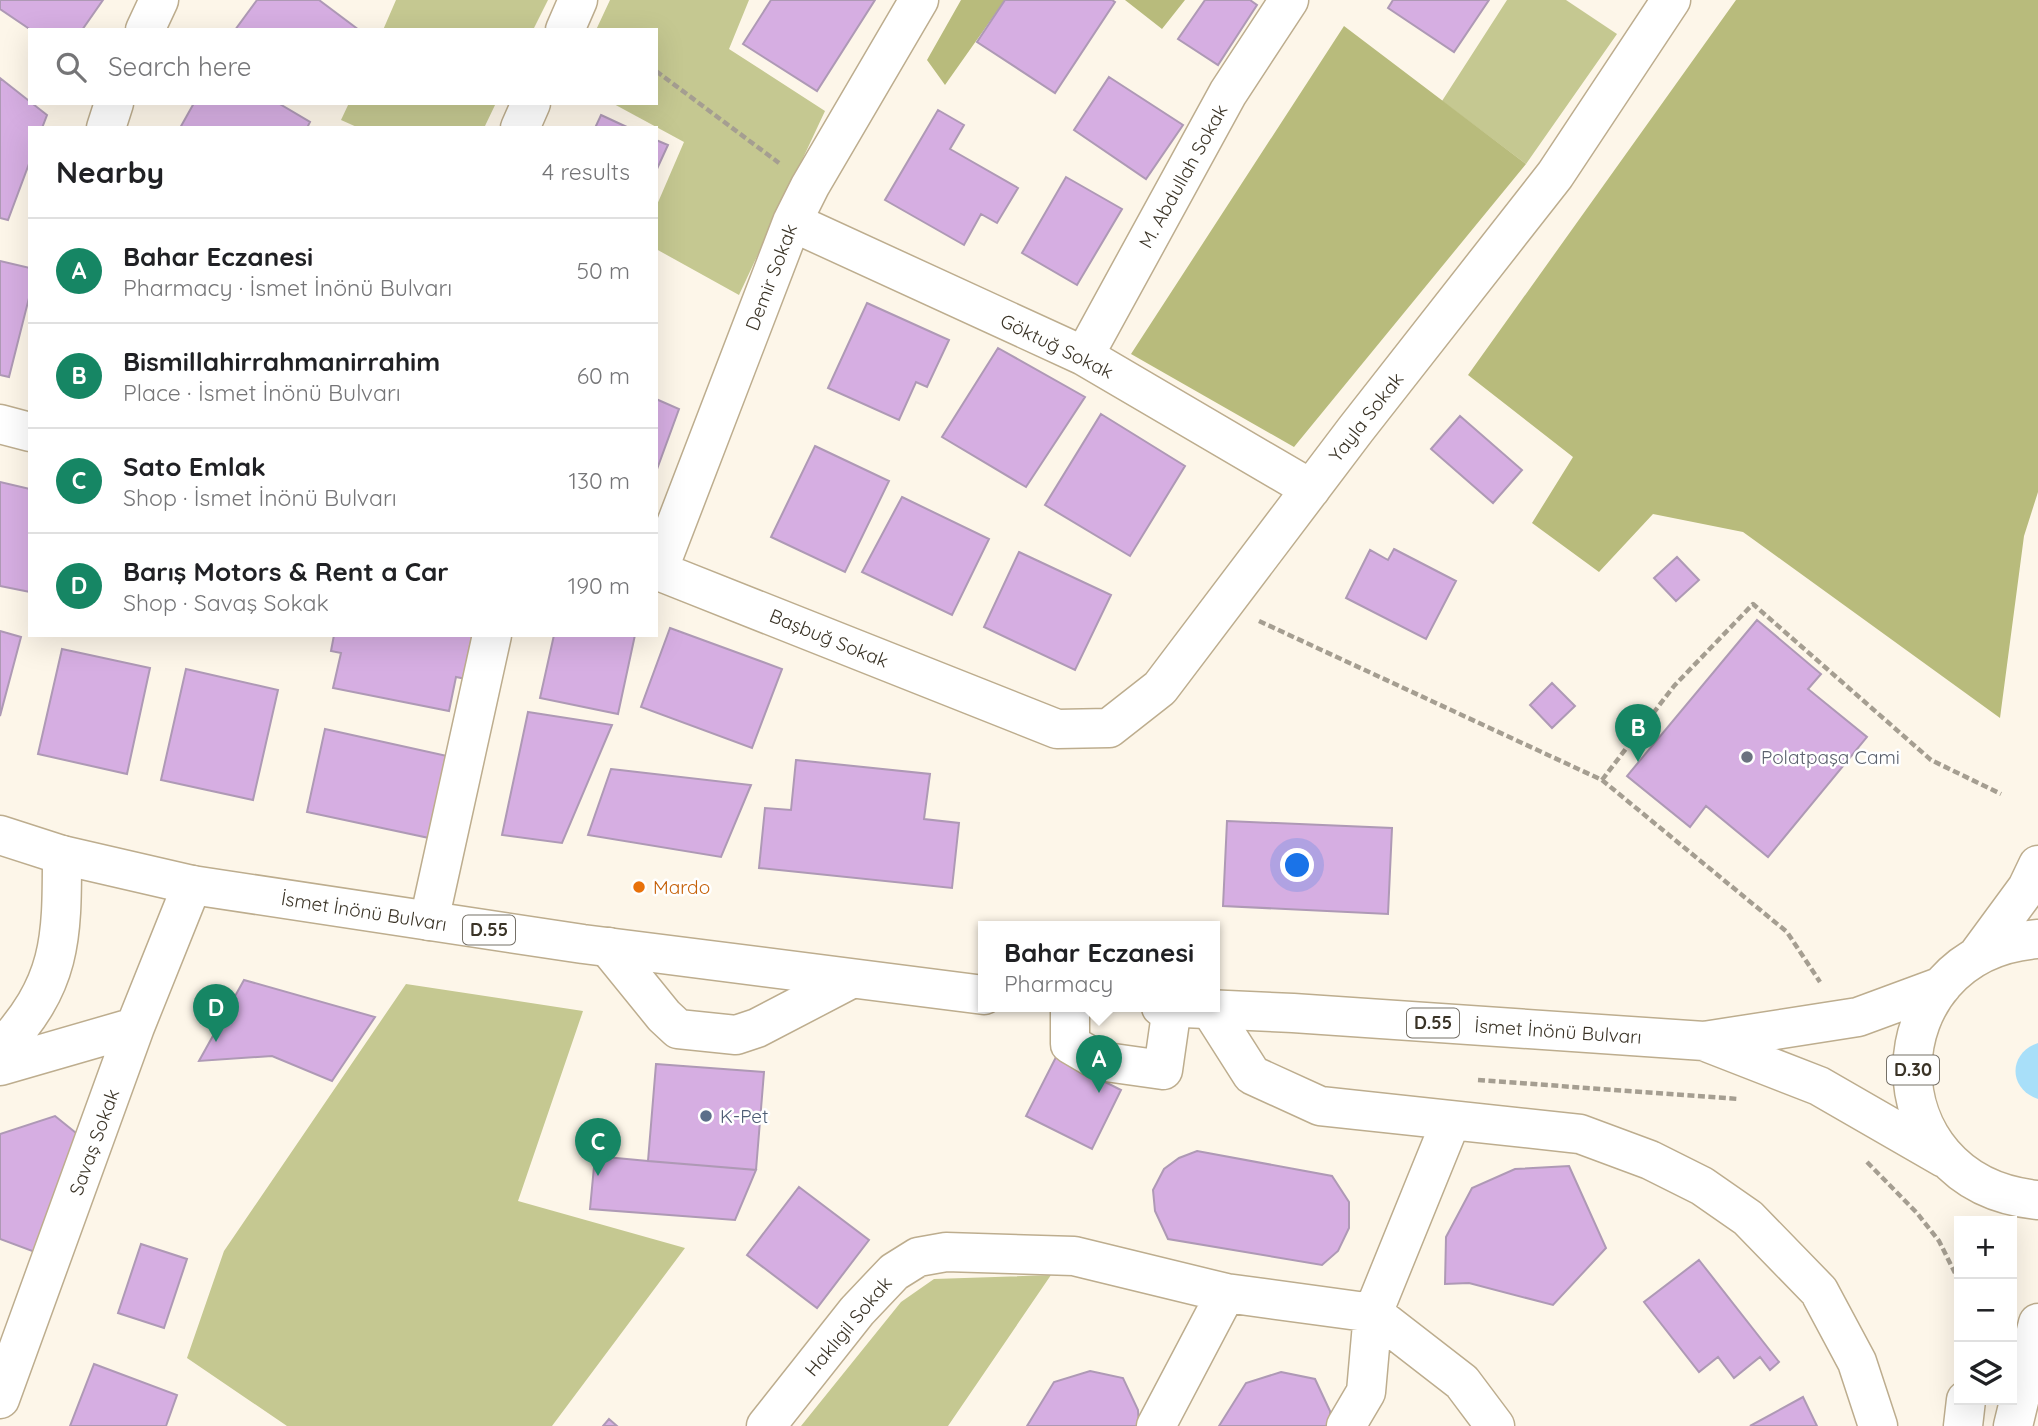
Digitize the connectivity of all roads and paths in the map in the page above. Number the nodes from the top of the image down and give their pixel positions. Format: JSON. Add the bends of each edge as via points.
{"nodes":[{"id":1,"x":159,"y":0,"type":"edge"},
{"id":2,"x":578,"y":0,"type":"edge"},
{"id":3,"x":919,"y":0,"type":"edge"},
{"id":4,"x":1289,"y":0,"type":"edge"},
{"id":5,"x":1671,"y":0,"type":"edge"},
{"id":6,"x":146,"y":28,"type":"edge"},
{"id":7,"x":566,"y":28,"type":"edge"},
{"id":8,"x":658,"y":73,"type":"edge"},
{"id":9,"x":113,"y":105,"type":"edge"},
{"id":10,"x":530,"y":105,"type":"edge"},
{"id":11,"x":107,"y":126,"type":"edge"},
{"id":12,"x":521,"y":126,"type":"edge"},
{"id":13,"x":810,"y":187,"type":"junction"},
{"id":14,"x":792,"y":222,"type":"junction"},
{"id":15,"x":1084,"y":356,"type":"junction"},
{"id":16,"x":1311,"y":489,"type":"junction"},
{"id":17,"x":658,"y":567,"type":"edge"},
{"id":18,"x":658,"y":570,"type":"edge"},
{"id":19,"x":1224,"y":605,"type":"junction"},
{"id":20,"x":492,"y":637,"type":"edge"},
{"id":21,"x":1002,"y":706,"type":"joint"},
{"id":22,"x":1602,"y":779,"type":"junction"},
{"id":23,"x":2001,"y":794,"type":"dead end"},
{"id":24,"x":0,"y":835,"type":"edge"},
{"id":25,"x":62,"y":855,"type":"junction"},
{"id":26,"x":2038,"y":865,"type":"edge"},
{"id":27,"x":191,"y":885,"type":"junction"},
{"id":28,"x":429,"y":921,"type":"junction"},
{"id":29,"x":2038,"y":939,"type":"edge"},
{"id":30,"x":608,"y":947,"type":"junction"},
{"id":31,"x":1977,"y":956,"type":"junction"},
{"id":32,"x":851,"y":979,"type":"junction"},
{"id":33,"x":1822,"y":986,"type":"dead end"},
{"id":34,"x":1942,"y":986,"type":"junction"},
{"id":35,"x":978,"y":994,"type":"edge"},
{"id":36,"x":1220,"y":1009,"type":"edge"},
{"id":37,"x":1070,"y":1012,"type":"edge"},
{"id":38,"x":1171,"y":1012,"type":"edge"},
{"id":39,"x":1212,"y":1012,"type":"edge"},
{"id":40,"x":135,"y":1027,"type":"junction"},
{"id":41,"x":1704,"y":1041,"type":"junction"},
{"id":42,"x":0,"y":1050,"type":"edge"},
{"id":43,"x":0,"y":1066,"type":"edge"},
{"id":44,"x":1476,"y":1080,"type":"dead end"},
{"id":45,"x":1751,"y":1100,"type":"dead end"},
{"id":46,"x":1451,"y":1121,"type":"junction"},
{"id":47,"x":1865,"y":1160,"type":"dead end"},
{"id":48,"x":1947,"y":1160,"type":"junction"},
{"id":49,"x":2038,"y":1200,"type":"edge"},
{"id":50,"x":1981,"y":1204,"type":"edge"},
{"id":51,"x":1954,"y":1271,"type":"edge"},
{"id":52,"x":1226,"y":1293,"type":"junction"},
{"id":53,"x":1373,"y":1313,"type":"junction"},
{"id":54,"x":2038,"y":1323,"type":"edge"},
{"id":55,"x":0,"y":1399,"type":"edge"},
{"id":56,"x":1965,"y":1405,"type":"edge"},
{"id":57,"x":766,"y":1426,"type":"edge"},
{"id":58,"x":1156,"y":1426,"type":"edge"},
{"id":59,"x":1346,"y":1426,"type":"edge"},
{"id":60,"x":1496,"y":1426,"type":"edge"},
{"id":61,"x":1878,"y":1426,"type":"edge"},
{"id":62,"x":1963,"y":1426,"type":"edge"},
{"id":63,"x":2014,"y":1426,"type":"edge"}],
"edges":[{"from":1,"to":6,"type":"street"},
{"from":2,"to":7,"type":"street"},
{"from":3,"to":13,"type":"street","name":"Demir Sokak"},
{"from":4,"to":15,"type":"street","name":"M. Abdullah Sokak","via":[[1228,93]]},
{"from":5,"to":16,"type":"street","name":"Yayla Sokak","via":[[1555,175]]},
{"from":8,"to":13,"type":"path"},
{"from":9,"to":11,"type":"street"},
{"from":10,"to":12,"type":"street"},
{"from":13,"to":14,"type":"street","name":"Demir Sokak"},
{"from":14,"to":15,"type":"street","name":"Göktuğ Sokak"},
{"from":14,"to":17,"type":"street","name":"Demir Sokak"},
{"from":15,"to":16,"type":"street","name":"Göktuğ Sokak"},
{"from":16,"to":19,"type":"street","name":"Yayla Sokak"},
{"from":18,"to":21,"type":"street","name":"Başbuğ Sokak"},
{"from":19,"to":21,"type":"street","name":"Yayla Sokak","via":[[1160,688],[1109,727],[1056,729]]},
{"from":19,"to":22,"type":"path"},
{"from":20,"to":28,"type":"street"},
{"from":22,"to":23,"type":"path","via":[[1674,686],[1753,604],[1931,760]]},
{"from":22,"to":33,"type":"path","via":[[1787,932]]},
{"from":24,"to":25,"type":"street","name":"İsmet İnönü Bulvarı","number":"D.55"},
{"from":25,"to":27,"type":"street","name":"İsmet İnönü Bulvarı","number":"D.55"},
{"from":25,"to":42,"type":"street","via":[[58,949],[44,992]]},
{"from":26,"to":31,"type":"street","via":[[2027,888]]},
{"from":27,"to":28,"type":"street","name":"İsmet İnönü Bulvarı","number":"D.55"},
{"from":27,"to":40,"type":"street","name":"Savaş Sokak"},
{"from":28,"to":30,"type":"street","name":"İsmet İnönü Bulvarı","number":"D.55"},
{"from":29,"to":31,"type":"street","number":"D.30","via":[[2013,941]]},
{"from":30,"to":32,"type":"street","name":"İsmet İnönü Bulvarı","number":"D.55"},
{"from":30,"to":32,"type":"street","via":[[678,1030],[736,1035]]},
{"from":31,"to":34,"type":"street","number":"D.30"},
{"from":32,"to":35,"type":"street","name":"İsmet İnönü Bulvarı","number":"D.55"},
{"from":34,"to":41,"type":"street","name":"İsmet İnönü Bulvarı","number":"D.55","via":[[1858,1017]]},
{"from":34,"to":48,"type":"street","number":"D.30","via":[[1922,1018],[1912,1055],[1913,1093],[1925,1129]]},
{"from":36,"to":41,"type":"street","name":"İsmet İnönü Bulvarı","number":"D.55"},
{"from":37,"to":38,"type":"street","via":[[1070,1044],[1099,1061],[1163,1070]]},
{"from":39,"to":46,"type":"street","via":[[1252,1075],[1320,1106]]},
{"from":40,"to":43,"type":"street"},
{"from":40,"to":55,"type":"street","name":"Savaş Sokak"},
{"from":41,"to":48,"type":"street","name":"İsmet İnönü Bulvarı","number":"D.55","via":[[1819,1086]]},
{"from":44,"to":45,"type":"path"},
{"from":46,"to":53,"type":"street"},
{"from":46,"to":61,"type":"street","via":[[1580,1134],[1650,1160],[1702,1186],[1748,1218],[1819,1291],[1857,1362]]},
{"from":47,"to":51,"type":"path","via":[[1917,1213]]},
{"from":48,"to":50,"type":"street","number":"D.30","via":[[1963,1174]]},
{"from":49,"to":50,"type":"street","number":"D.30","via":[[2014,1198]]},
{"from":52,"to":53,"type":"street","name":"Haklıgil Sokak"},
{"from":52,"to":57,"type":"street","name":"Haklıgil Sokak","via":[[1073,1256],[946,1252],[918,1257],[894,1272],[857,1311]]},
{"from":52,"to":58,"type":"street"},
{"from":53,"to":59,"type":"street","via":[[1366,1392]]},
{"from":53,"to":60,"type":"street","via":[[1462,1382]]},
{"from":54,"to":63,"type":"street"},
{"from":56,"to":62,"type":"street"}]}
